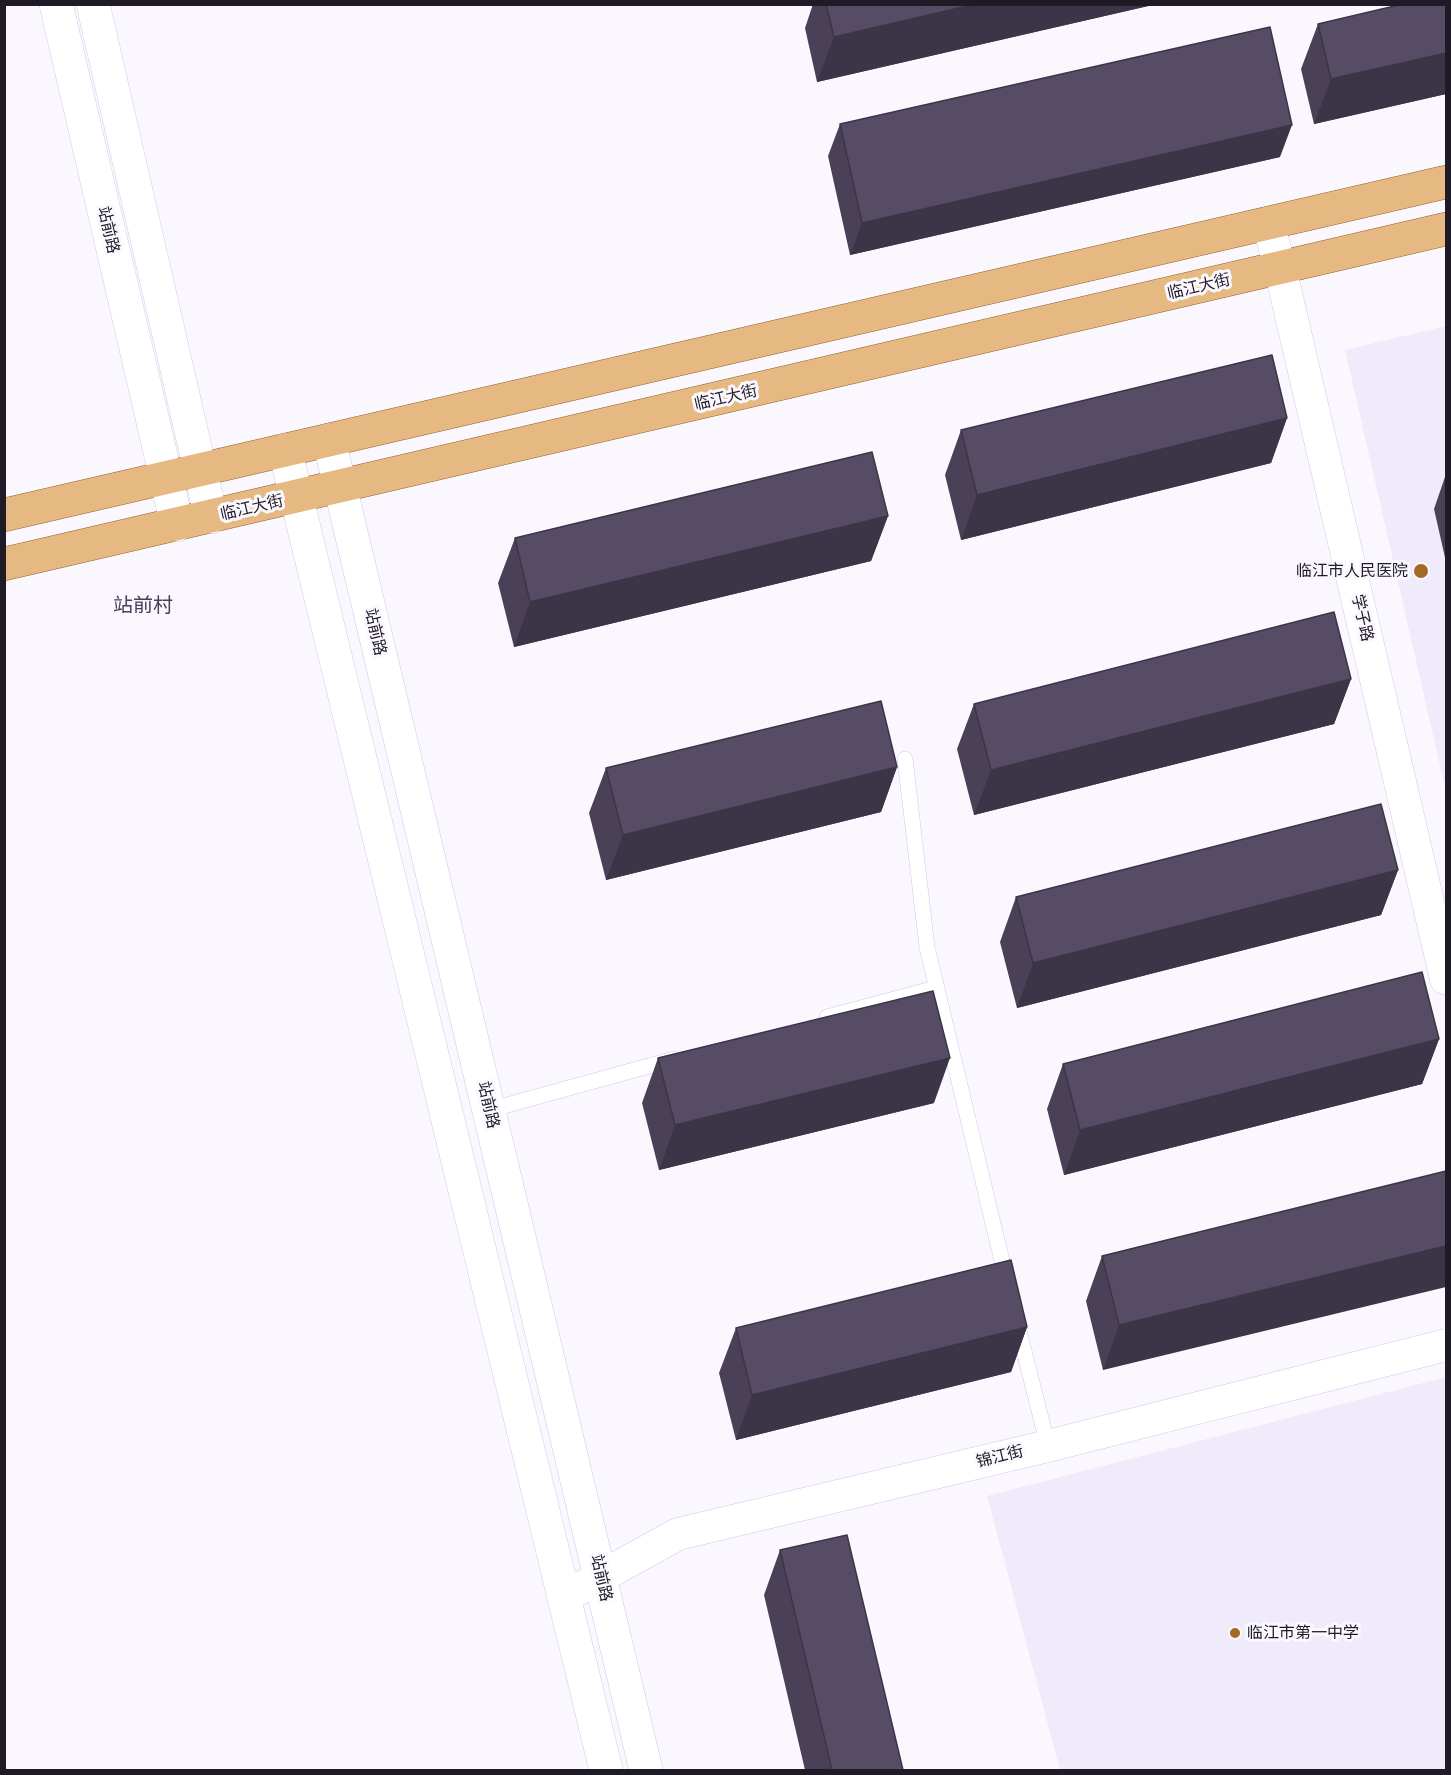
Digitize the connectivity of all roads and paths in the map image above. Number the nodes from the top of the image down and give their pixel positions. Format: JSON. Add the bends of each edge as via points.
{"nodes":[{"id":1,"x":56,"y":4,"type":"edge"},
{"id":2,"x":93,"y":4,"type":"edge"},
{"id":3,"x":1446,"y":182,"type":"edge"},
{"id":4,"x":1268,"y":223,"type":"junction"},
{"id":5,"x":1446,"y":229,"type":"edge"},
{"id":6,"x":1280,"y":268,"type":"junction"},
{"id":7,"x":328,"y":440,"type":"junction"},
{"id":8,"x":285,"y":450,"type":"junction"},
{"id":9,"x":200,"y":470,"type":"junction"},
{"id":10,"x":165,"y":478,"type":"junction"},
{"id":11,"x":340,"y":488,"type":"junction"},
{"id":12,"x":296,"y":498,"type":"junction"},
{"id":13,"x":4,"y":515,"type":"edge"},
{"id":14,"x":211,"y":517,"type":"junction"},
{"id":15,"x":177,"y":525,"type":"junction"},
{"id":16,"x":4,"y":564,"type":"edge"},
{"id":17,"x":905,"y":759,"type":"dead end"},
{"id":18,"x":1446,"y":979,"type":"edge"},
{"id":19,"x":936,"y":988,"type":"junction"},
{"id":20,"x":810,"y":1022,"type":"edge"},
{"id":21,"x":684,"y":1057,"type":"edge"},
{"id":22,"x":489,"y":1110,"type":"junction"},
{"id":23,"x":1446,"y":1345,"type":"edge"},
{"id":24,"x":1048,"y":1446,"type":"junction"},
{"id":25,"x":600,"y":1577,"type":"junction"},
{"id":26,"x":564,"y":1597,"type":"junction"},
{"id":27,"x":606,"y":1770,"type":"edge"},
{"id":28,"x":646,"y":1770,"type":"edge"}],
"edges":[{"from":1,"to":10,"type":"main road","name":"站前路"},
{"from":2,"to":9,"type":"main road"},
{"from":3,"to":4,"type":"main road"},
{"from":4,"to":6,"type":"street","name":"学子路"},
{"from":4,"to":7,"type":"main road"},
{"from":5,"to":6,"type":"main road","name":"临江大街"},
{"from":6,"to":11,"type":"main road","name":"临江大街"},
{"from":6,"to":18,"type":"street","name":"学子路"},
{"from":7,"to":8,"type":"main road"},
{"from":7,"to":11,"type":"main road","name":"站前路"},
{"from":8,"to":9,"type":"main road"},
{"from":8,"to":12,"type":"main road"},
{"from":9,"to":10,"type":"main road"},
{"from":9,"to":14,"type":"main road"},
{"from":10,"to":13,"type":"main road"},
{"from":10,"to":15,"type":"main road","name":"站前路"},
{"from":11,"to":12,"type":"main road","name":"临江大街"},
{"from":11,"to":22,"type":"main road","name":"站前路"},
{"from":12,"to":14,"type":"main road","name":"临江大街"},
{"from":12,"to":26,"type":"main road"},
{"from":14,"to":15,"type":"main road","name":"临江大街"},
{"from":15,"to":16,"type":"main road","name":"临江大街"},
{"from":17,"to":19,"type":"lane","via":[[927,947]]},
{"from":19,"to":20,"type":"lane"},
{"from":19,"to":24,"type":"lane"},
{"from":21,"to":22,"type":"lane"},
{"from":22,"to":25,"type":"main road","name":"站前路"},
{"from":23,"to":24,"type":"street","name":"锦江街"},
{"from":24,"to":25,"type":"street","name":"锦江街","via":[[678,1534]]},
{"from":25,"to":26,"type":"street","name":"锦江街"},
{"from":25,"to":28,"type":"main road","name":"站前路"},
{"from":26,"to":27,"type":"main road"}]}
